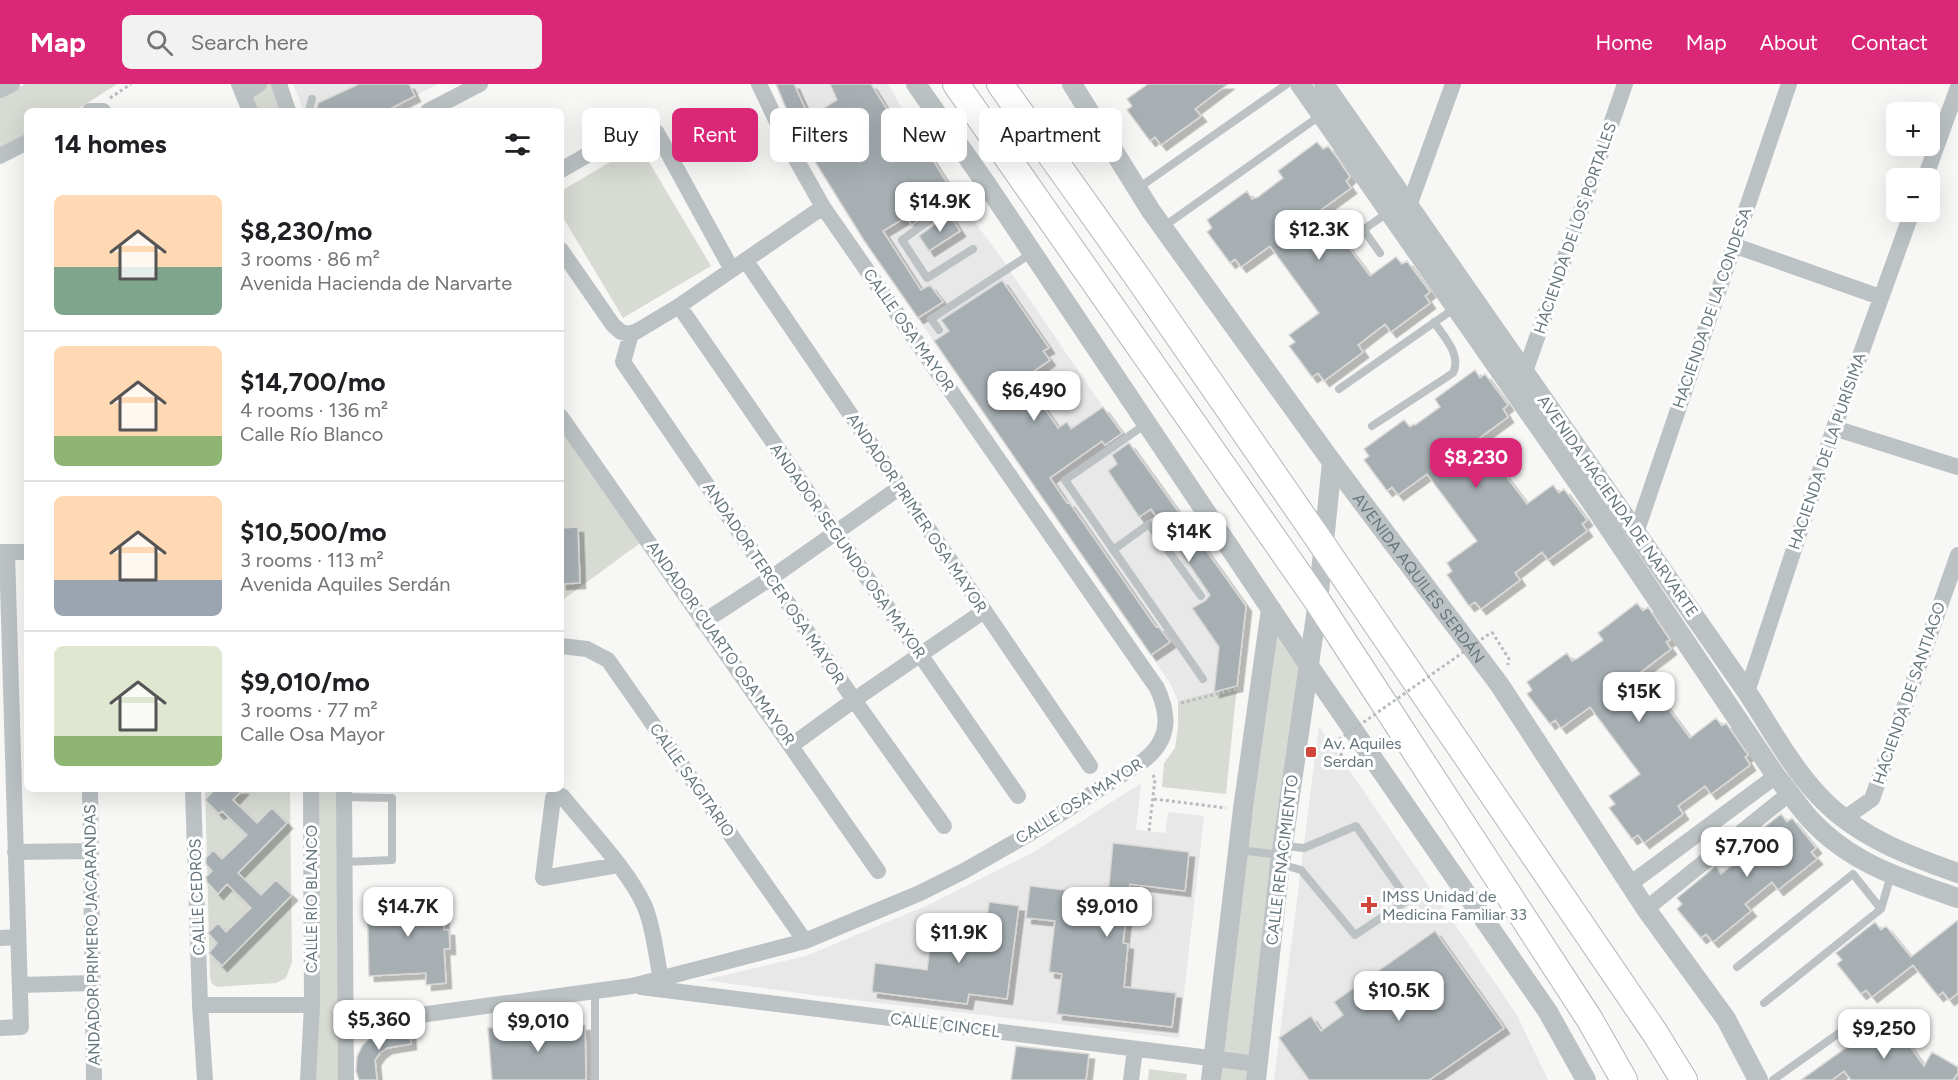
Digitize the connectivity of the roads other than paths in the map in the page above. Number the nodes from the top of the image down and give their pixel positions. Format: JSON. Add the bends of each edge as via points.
{"nodes":[{"id":1,"x":12,"y":84,"type":"edge"},
{"id":2,"x":259,"y":84,"type":"edge"},
{"id":3,"x":279,"y":84,"type":"edge"},
{"id":4,"x":480,"y":84,"type":"edge"},
{"id":5,"x":759,"y":84,"type":"edge"},
{"id":6,"x":916,"y":84,"type":"edge"},
{"id":7,"x":956,"y":84,"type":"edge"},
{"id":8,"x":1000,"y":84,"type":"edge"},
{"id":9,"x":1072,"y":84,"type":"edge"},
{"id":10,"x":1287,"y":84,"type":"edge"},
{"id":11,"x":1300,"y":84,"type":"edge"},
{"id":12,"x":1324,"y":84,"type":"edge"},
{"id":13,"x":1453,"y":84,"type":"edge"},
{"id":14,"x":1625,"y":84,"type":"edge"},
{"id":15,"x":1789,"y":84,"type":"edge"},
{"id":16,"x":1958,"y":87,"type":"edge"},
{"id":17,"x":241,"y":89,"type":"edge"},
{"id":18,"x":0,"y":90,"type":"edge"},
{"id":19,"x":312,"y":99,"type":"dead end"},
{"id":20,"x":249,"y":108,"type":"edge"},
{"id":21,"x":287,"y":108,"type":"edge"},
{"id":22,"x":310,"y":108,"type":"edge"},
{"id":23,"x":434,"y":108,"type":"edge"},
{"id":24,"x":1954,"y":109,"type":"edge"},
{"id":25,"x":1322,"y":115,"type":"junction"},
{"id":26,"x":24,"y":144,"type":"edge"},
{"id":27,"x":0,"y":156,"type":"edge"},
{"id":28,"x":564,"y":168,"type":"edge"},
{"id":29,"x":1928,"y":168,"type":"edge"},
{"id":30,"x":987,"y":185,"type":"junction"},
{"id":31,"x":1137,"y":189,"type":"junction"},
{"id":32,"x":1409,"y":206,"type":"junction"},
{"id":33,"x":823,"y":207,"type":"junction"},
{"id":34,"x":1389,"y":212,"type":"junction"},
{"id":35,"x":1908,"y":222,"type":"edge"},
{"id":36,"x":1162,"y":227,"type":"junction"},
{"id":37,"x":1733,"y":245,"type":"junction"},
{"id":38,"x":973,"y":249,"type":"dead end"},
{"id":39,"x":1032,"y":253,"type":"junction"},
{"id":40,"x":1380,"y":253,"type":"dead end"},
{"id":41,"x":564,"y":261,"type":"edge"},
{"id":42,"x":739,"y":264,"type":"junction"},
{"id":43,"x":1880,"y":297,"type":"junction"},
{"id":44,"x":679,"y":306,"type":"junction"},
{"id":45,"x":1456,"y":308,"type":"junction"},
{"id":46,"x":1434,"y":322,"type":"junction"},
{"id":47,"x":939,"y":330,"type":"dead end"},
{"id":48,"x":631,"y":334,"type":"junction"},
{"id":49,"x":1525,"y":372,"type":"junction"},
{"id":50,"x":1339,"y":389,"type":"dead end"},
{"id":51,"x":564,"y":421,"type":"edge"},
{"id":52,"x":1147,"y":424,"type":"junction"},
{"id":53,"x":1372,"y":426,"type":"dead end"},
{"id":54,"x":1834,"y":428,"type":"junction"},
{"id":55,"x":1332,"y":462,"type":"junction"},
{"id":56,"x":1958,"y":467,"type":"edge"},
{"id":57,"x":1603,"y":485,"type":"junction"},
{"id":58,"x":899,"y":488,"type":"junction"},
{"id":59,"x":1590,"y":500,"type":"junction"},
{"id":60,"x":835,"y":532,"type":"junction"},
{"id":61,"x":1636,"y":533,"type":"junction"},
{"id":62,"x":1324,"y":547,"type":"junction"},
{"id":63,"x":1113,"y":550,"type":"junction"},
{"id":64,"x":3,"y":552,"type":"edge"},
{"id":65,"x":24,"y":552,"type":"edge"},
{"id":66,"x":1958,"y":555,"type":"edge"},
{"id":67,"x":771,"y":578,"type":"junction"},
{"id":68,"x":1201,"y":596,"type":"dead end"},
{"id":69,"x":1318,"y":602,"type":"junction"},
{"id":70,"x":1271,"y":609,"type":"junction"},
{"id":71,"x":984,"y":611,"type":"junction"},
{"id":72,"x":704,"y":622,"type":"junction"},
{"id":73,"x":564,"y":646,"type":"edge"},
{"id":74,"x":920,"y":656,"type":"junction"},
{"id":75,"x":1309,"y":666,"type":"junction"},
{"id":76,"x":1203,"y":679,"type":"dead end"},
{"id":77,"x":1747,"y":692,"type":"junction"},
{"id":78,"x":854,"y":700,"type":"junction"},
{"id":79,"x":19,"y":711,"type":"edge"},
{"id":80,"x":792,"y":745,"type":"junction"},
{"id":81,"x":1090,"y":766,"type":"dead end"},
{"id":82,"x":1776,"y":776,"type":"junction"},
{"id":83,"x":90,"y":792,"type":"edge"},
{"id":84,"x":193,"y":792,"type":"edge"},
{"id":85,"x":311,"y":792,"type":"edge"},
{"id":86,"x":344,"y":793,"type":"edge"},
{"id":87,"x":1790,"y":793,"type":"junction"},
{"id":88,"x":1018,"y":796,"type":"dead end"},
{"id":89,"x":1845,"y":818,"type":"junction"},
{"id":90,"x":944,"y":826,"type":"dead end"},
{"id":91,"x":1238,"y":850,"type":"junction"},
{"id":92,"x":91,"y":851,"type":"junction"},
{"id":93,"x":15,"y":852,"type":"junction"},
{"id":94,"x":1282,"y":855,"type":"junction"},
{"id":95,"x":345,"y":862,"type":"junction"},
{"id":96,"x":618,"y":865,"type":"junction"},
{"id":97,"x":879,"y":871,"type":"dead end"},
{"id":98,"x":1958,"y":873,"type":"edge"},
{"id":99,"x":1891,"y":875,"type":"junction"},
{"id":100,"x":1630,"y":884,"type":"junction"},
{"id":101,"x":1958,"y":898,"type":"edge"},
{"id":102,"x":1646,"y":909,"type":"junction"},
{"id":103,"x":1881,"y":909,"type":"junction"},
{"id":104,"x":0,"y":938,"type":"edge"},
{"id":105,"x":18,"y":938,"type":"junction"},
{"id":106,"x":805,"y":941,"type":"junction"},
{"id":107,"x":1737,"y":967,"type":"dead end"},
{"id":108,"x":661,"y":979,"type":"junction"},
{"id":109,"x":93,"y":983,"type":"junction"},
{"id":110,"x":20,"y":985,"type":"junction"},
{"id":111,"x":632,"y":986,"type":"junction"},
{"id":112,"x":595,"y":992,"type":"junction"},
{"id":113,"x":1764,"y":1003,"type":"dead end"},
{"id":114,"x":200,"y":1005,"type":"junction"},
{"id":115,"x":312,"y":1005,"type":"junction"},
{"id":116,"x":1863,"y":1016,"type":"dead end"},
{"id":117,"x":347,"y":1024,"type":"junction"},
{"id":118,"x":0,"y":1028,"type":"edge"},
{"id":119,"x":1135,"y":1049,"type":"junction"},
{"id":120,"x":1213,"y":1058,"type":"junction"},
{"id":121,"x":1257,"y":1072,"type":"edge"},
{"id":122,"x":94,"y":1080,"type":"edge"},
{"id":123,"x":205,"y":1080,"type":"edge"},
{"id":124,"x":308,"y":1080,"type":"edge"},
{"id":125,"x":346,"y":1080,"type":"edge"},
{"id":126,"x":595,"y":1080,"type":"edge"},
{"id":127,"x":1131,"y":1080,"type":"edge"},
{"id":128,"x":1211,"y":1080,"type":"edge"},
{"id":129,"x":1586,"y":1080,"type":"edge"},
{"id":130,"x":1624,"y":1080,"type":"edge"},
{"id":131,"x":1684,"y":1080,"type":"edge"},
{"id":132,"x":1758,"y":1080,"type":"edge"},
{"id":133,"x":1773,"y":1080,"type":"edge"}],
"edges":[{"from":1,"to":18,"type":"street"},
{"from":2,"to":17,"type":"street"},
{"from":3,"to":21,"type":"street"},
{"from":4,"to":23,"type":"street"},
{"from":5,"to":33,"type":"street","name":"CALLE OSA MAYOR"},
{"from":6,"to":30,"type":"street"},
{"from":7,"to":69,"type":"main road"},
{"from":8,"to":62,"type":"main road"},
{"from":9,"to":31,"type":"street","name":"AVENIDA AQUILES SERDÁN"},
{"from":10,"to":31,"type":"lane"},
{"from":11,"to":25,"type":"street","name":"AVENIDA HACIENDA DE NARVARTE"},
{"from":12,"to":32,"type":"street","name":"AVENIDA HACIENDA DE NARVARTE"},
{"from":13,"to":32,"type":"street"},
{"from":14,"to":49,"type":"street","name":"HACIENDA DE LOS PORTALES"},
{"from":15,"to":37,"type":"street","name":"HACIENDA DE LA CONDESA"},
{"from":16,"to":24,"type":"street"},
{"from":17,"to":20,"type":"street"},
{"from":19,"to":22,"type":"lane"},
{"from":24,"to":29,"type":"street"},
{"from":25,"to":34,"type":"street","name":"AVENIDA HACIENDA DE NARVARTE"},
{"from":25,"to":36,"type":"lane"},
{"from":26,"to":27,"type":"street"},
{"from":28,"to":42,"type":"street","name":"ANDADOR PRIMER OSA MAYOR","via":[[647,124],[657,133]]},
{"from":30,"to":38,"type":"lane","via":[[902,240],[927,279]]},
{"from":30,"to":39,"type":"street"},
{"from":31,"to":36,"type":"street","name":"AVENIDA AQUILES SERDÁN"},
{"from":32,"to":49,"type":"street","name":"AVENIDA HACIENDA DE NARVARTE"},
{"from":33,"to":42,"type":"street"},
{"from":33,"to":106,"type":"street","name":"CALLE OSA MAYOR","via":[[1157,688],[1166,726],[1150,755],[1029,834],[964,872]]},
{"from":34,"to":40,"type":"lane","via":[[1367,226],[1365,232]]},
{"from":34,"to":45,"type":"street","name":"AVENIDA HACIENDA DE NARVARTE"},
{"from":35,"to":43,"type":"street","name":"HACIENDA DE LA PURÍSIMA"},
{"from":36,"to":55,"type":"street","name":"AVENIDA AQUILES SERDÁN"},
{"from":37,"to":43,"type":"street"},
{"from":37,"to":61,"type":"street","name":"HACIENDA DE LA CONDESA"},
{"from":39,"to":47,"type":"lane","via":[[931,319]]},
{"from":39,"to":52,"type":"street"},
{"from":41,"to":48,"type":"street","via":[[613,325]]},
{"from":42,"to":44,"type":"street"},
{"from":42,"to":58,"type":"street","name":"ANDADOR PRIMER OSA MAYOR"},
{"from":43,"to":54,"type":"street","name":"HACIENDA DE LA PURÍSIMA"},
{"from":44,"to":48,"type":"street"},
{"from":44,"to":60,"type":"street","name":"ANDADOR SEGUNDO OSA MAYOR"},
{"from":45,"to":46,"type":"lane"},
{"from":45,"to":59,"type":"street","name":"AVENIDA HACIENDA DE NARVARTE"},
{"from":46,"to":50,"type":"lane"},
{"from":46,"to":53,"type":"lane","via":[[1456,356],[1453,373]]},
{"from":48,"to":67,"type":"street","name":"ANDADOR TERCER OSA MAYOR","via":[[623,362]]},
{"from":49,"to":57,"type":"street","name":"AVENIDA HACIENDA DE NARVARTE"},
{"from":51,"to":72,"type":"street","name":"ANDADOR CUARTO OSA MAYOR"},
{"from":52,"to":63,"type":"lane","via":[[1065,480]]},
{"from":52,"to":70,"type":"street"},
{"from":54,"to":56,"type":"street"},
{"from":54,"to":77,"type":"street","name":"HACIENDA DE LA PURÍSIMA"},
{"from":55,"to":62,"type":"street","name":"CALLE RENACIMIENTO"},
{"from":55,"to":100,"type":"street","name":"AVENIDA AQUILES SERDÁN","via":[[1498,684]]},
{"from":57,"to":59,"type":"street"},
{"from":57,"to":61,"type":"street","name":"AVENIDA HACIENDA DE NARVARTE"},
{"from":58,"to":60,"type":"street"},
{"from":58,"to":71,"type":"street","name":"ANDADOR PRIMER OSA MAYOR"},
{"from":59,"to":82,"type":"street","name":"AVENIDA HACIENDA DE NARVARTE"},
{"from":60,"to":67,"type":"street"},
{"from":60,"to":74,"type":"street","name":"ANDADOR SEGUNDO OSA MAYOR"},
{"from":61,"to":77,"type":"street","name":"AVENIDA HACIENDA DE NARVARTE"},
{"from":62,"to":69,"type":"street","name":"CALLE RENACIMIENTO"},
{"from":62,"to":131,"type":"main road"},
{"from":63,"to":68,"type":"lane","via":[[1149,524]]},
{"from":63,"to":76,"type":"lane"},
{"from":64,"to":65,"type":"street"},
{"from":64,"to":79,"type":"street"},
{"from":66,"to":89,"type":"street","name":"HACIENDA DE SANTIAGO","via":[[1872,799]]},
{"from":67,"to":72,"type":"street"},
{"from":67,"to":78,"type":"street","name":"ANDADOR TERCER OSA MAYOR"},
{"from":69,"to":75,"type":"street","name":"CALLE RENACIMIENTO"},
{"from":69,"to":130,"type":"main road","via":[[1590,1020]]},
{"from":70,"to":75,"type":"street"},
{"from":70,"to":91,"type":"street"},
{"from":71,"to":74,"type":"street"},
{"from":71,"to":81,"type":"street","name":"ANDADOR PRIMER OSA MAYOR"},
{"from":72,"to":80,"type":"street","name":"ANDADOR CUARTO OSA MAYOR"},
{"from":73,"to":106,"type":"street","name":"CALLE SAGITARIO","via":[[587,649],[608,660]]},
{"from":74,"to":78,"type":"street"},
{"from":74,"to":88,"type":"street","name":"ANDADOR SEGUNDO OSA MAYOR"},
{"from":75,"to":94,"type":"street","name":"CALLE RENACIMIENTO"},
{"from":75,"to":129,"type":"street","via":[[1548,1012]]},
{"from":77,"to":89,"type":"street","name":"AVENIDA HACIENDA DE NARVARTE","via":[[1798,771]]},
{"from":78,"to":80,"type":"street"},
{"from":78,"to":90,"type":"street","name":"ANDADOR TERCER OSA MAYOR"},
{"from":79,"to":93,"type":"street"},
{"from":80,"to":97,"type":"street","name":"ANDADOR CUARTO OSA MAYOR"},
{"from":82,"to":87,"type":"street","name":"AVENIDA HACIENDA DE NARVARTE"},
{"from":82,"to":100,"type":"street"},
{"from":83,"to":92,"type":"street","name":"ANDADOR PRIMERO JACARANDAS"},
{"from":84,"to":114,"type":"street","name":"CALLE CEDROS"},
{"from":85,"to":115,"type":"street","name":"CALLE RÍO BLANCO"},
{"from":86,"to":95,"type":"street","name":"CALLE RÍO BLANCO"},
{"from":86,"to":95,"type":"lane","via":[[392,798],[392,860]]},
{"from":87,"to":99,"type":"street","name":"AVENIDA HACIENDA DE NARVARTE","via":[[1812,821],[1852,855]]},
{"from":87,"to":102,"type":"street"},
{"from":89,"to":98,"type":"street","name":"AVENIDA HACIENDA DE NARVARTE","via":[[1902,854]]},
{"from":91,"to":94,"type":"lane"},
{"from":91,"to":120,"type":"street"},
{"from":92,"to":93,"type":"street"},
{"from":92,"to":109,"type":"street","name":"ANDADOR PRIMERO JACARANDAS"},
{"from":93,"to":105,"type":"street"},
{"from":94,"to":94,"type":"lane","via":[[1301,870],[1355,935],[1408,900],[1356,826]]},
{"from":94,"to":121,"type":"street","name":"CALLE RENACIMIENTO"},
{"from":95,"to":117,"type":"street","name":"CALLE RÍO BLANCO"},
{"from":96,"to":96,"type":"street","via":[[562,796],[553,798],[543,878]]},
{"from":96,"to":108,"type":"street","via":[[645,908]]},
{"from":99,"to":101,"type":"street","name":"AVENIDA HACIENDA DE NARVARTE"},
{"from":99,"to":103,"type":"lane"},
{"from":100,"to":102,"type":"street","name":"AVENIDA AQUILES SERDÁN"},
{"from":102,"to":132,"type":"street","name":"AVENIDA AQUILES SERDÁN","via":[[1726,1019]]},
{"from":103,"to":107,"type":"lane","via":[[1853,874]]},
{"from":103,"to":113,"type":"lane"},
{"from":104,"to":105,"type":"street"},
{"from":105,"to":110,"type":"street"},
{"from":106,"to":108,"type":"street","name":"CALLE OSA MAYOR"},
{"from":108,"to":111,"type":"street","name":"CALLE OSA MAYOR"},
{"from":109,"to":110,"type":"street"},
{"from":109,"to":122,"type":"street","name":"ANDADOR PRIMERO JACARANDAS"},
{"from":110,"to":118,"type":"street","via":[[21,1027]]},
{"from":111,"to":112,"type":"street","name":"CALLE OSA MAYOR"},
{"from":111,"to":119,"type":"street","name":"CALLE CINCEL"},
{"from":112,"to":117,"type":"street","name":"CALLE OSA MAYOR"},
{"from":112,"to":126,"type":"lane"},
{"from":114,"to":115,"type":"street"},
{"from":114,"to":123,"type":"street","name":"CALLE CEDROS"},
{"from":115,"to":124,"type":"street","name":"CALLE RÍO BLANCO"},
{"from":116,"to":133,"type":"lane"},
{"from":117,"to":125,"type":"street","name":"CALLE RÍO BLANCO"},
{"from":119,"to":120,"type":"street","name":"CALLE CINCEL"},
{"from":119,"to":127,"type":"street"},
{"from":120,"to":121,"type":"street","name":"CALLE CINCEL"},
{"from":120,"to":128,"type":"street"}]}
